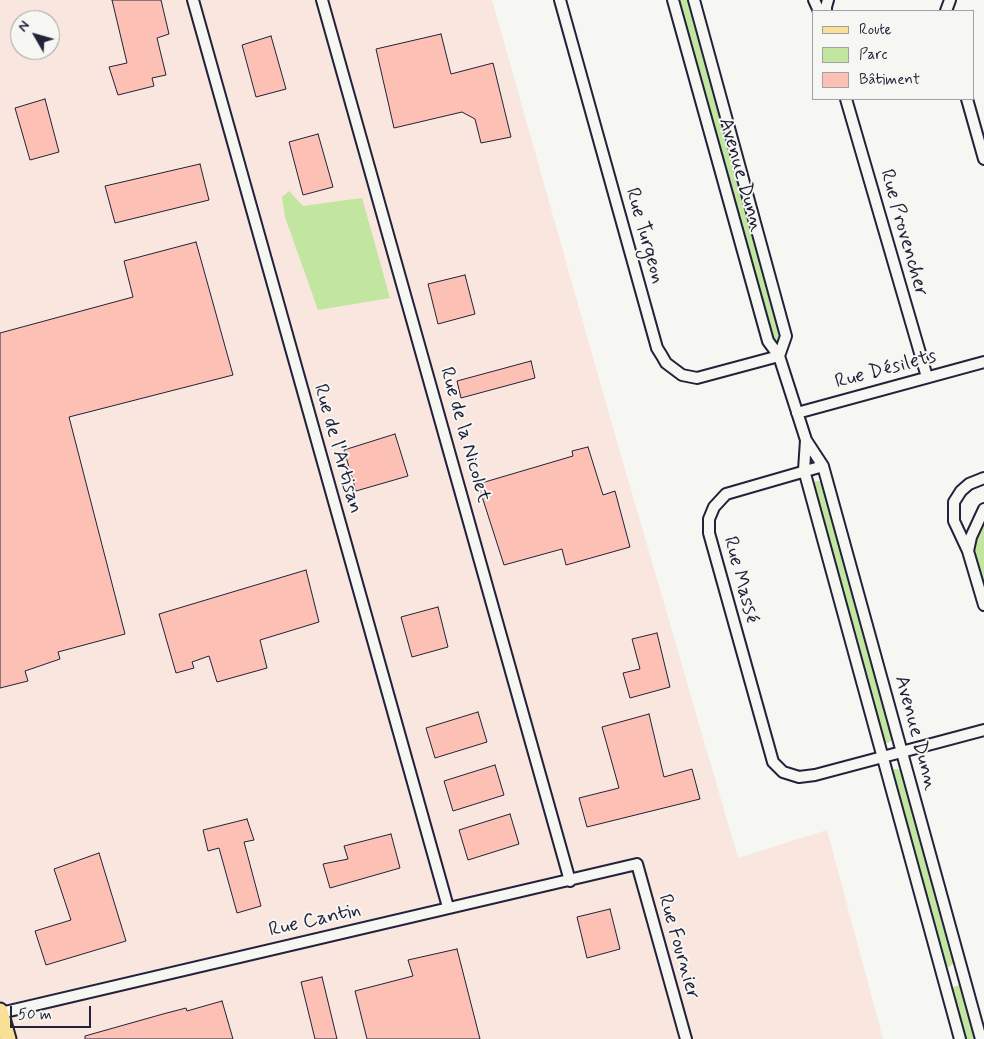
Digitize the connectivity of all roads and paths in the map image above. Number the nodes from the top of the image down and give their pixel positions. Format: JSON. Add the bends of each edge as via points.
{"nodes":[{"id":1,"x":193,"y":0,"type":"edge"},
{"id":2,"x":322,"y":0,"type":"edge"},
{"id":3,"x":560,"y":0,"type":"edge"},
{"id":4,"x":673,"y":0,"type":"edge"},
{"id":5,"x":694,"y":0,"type":"edge"},
{"id":6,"x":846,"y":100,"type":"edge"},
{"id":7,"x":968,"y":100,"type":"edge"},
{"id":8,"x":984,"y":159,"type":"edge"},
{"id":9,"x":779,"y":356,"type":"junction"},
{"id":10,"x":984,"y":362,"type":"edge"},
{"id":11,"x":927,"y":377,"type":"junction"},
{"id":12,"x":797,"y":413,"type":"junction"},
{"id":13,"x":806,"y":440,"type":"junction"},
{"id":14,"x":823,"y":466,"type":"junction"},
{"id":15,"x":804,"y":470,"type":"junction"},
{"id":16,"x":984,"y":478,"type":"edge"},
{"id":17,"x":984,"y":509,"type":"edge"},
{"id":18,"x":968,"y":551,"type":"junction"},
{"id":19,"x":984,"y":605,"type":"edge"},
{"id":20,"x":984,"y":730,"type":"edge"},
{"id":21,"x":902,"y":751,"type":"junction"},
{"id":22,"x":883,"y":757,"type":"junction"},
{"id":23,"x":637,"y":864,"type":"joint"},
{"id":24,"x":570,"y":881,"type":"junction"},
{"id":25,"x":448,"y":907,"type":"junction"},
{"id":26,"x":0,"y":1012,"type":"edge"},
{"id":27,"x":8,"y":1039,"type":"edge"},
{"id":28,"x":686,"y":1039,"type":"edge"},
{"id":29,"x":960,"y":1039,"type":"edge"},
{"id":30,"x":981,"y":1039,"type":"edge"}],
"edges":[{"from":1,"to":25,"type":"street","name":"Rue de l'Artisan"},
{"from":2,"to":24,"type":"street","name":"Rue de la Nicolet"},
{"from":3,"to":9,"type":"street","name":"Rue Turgeon","via":[[657,348],[666,363],[682,375],[697,378]]},
{"from":4,"to":9,"type":"street","name":"Avenue Dunn","via":[[768,341]]},
{"from":5,"to":9,"type":"street","name":"Avenue Dunn","via":[[786,336]]},
{"from":6,"to":11,"type":"street","name":"Rue Provencher"},
{"from":7,"to":8,"type":"street"},
{"from":9,"to":12,"type":"street","name":"Avenue Dunn"},
{"from":10,"to":11,"type":"street","name":"Rue Désilets"},
{"from":11,"to":12,"type":"street","name":"Rue Désilets"},
{"from":12,"to":13,"type":"street","name":"Avenue Dunn"},
{"from":13,"to":14,"type":"street","name":"Avenue Dunn"},
{"from":13,"to":15,"type":"street","name":"Avenue Dunn"},
{"from":14,"to":15,"type":"street","name":"Rue Massé"},
{"from":14,"to":21,"type":"street","name":"Avenue Dunn"},
{"from":15,"to":22,"type":"street","name":"Avenue Dunn"},
{"from":15,"to":22,"type":"street","name":"Rue Massé","via":[[726,494],[714,507],[709,520],[709,533],[767,745],[773,762],[783,772],[799,777]]},
{"from":16,"to":18,"type":"street","via":[[969,484],[954,502],[954,521]]},
{"from":17,"to":18,"type":"street"},
{"from":18,"to":19,"type":"street"},
{"from":20,"to":21,"type":"street"},
{"from":21,"to":22,"type":"street"},
{"from":21,"to":30,"type":"street","name":"Avenue Dunn"},
{"from":22,"to":29,"type":"street","name":"Avenue Dunn"},
{"from":23,"to":24,"type":"street","name":"Rue Cantin"},
{"from":23,"to":28,"type":"street","name":"Rue Fournier"},
{"from":24,"to":25,"type":"street","name":"Rue Cantin"},
{"from":25,"to":26,"type":"street","name":"Rue Cantin"},
{"from":26,"to":27,"type":"main road"}]}
